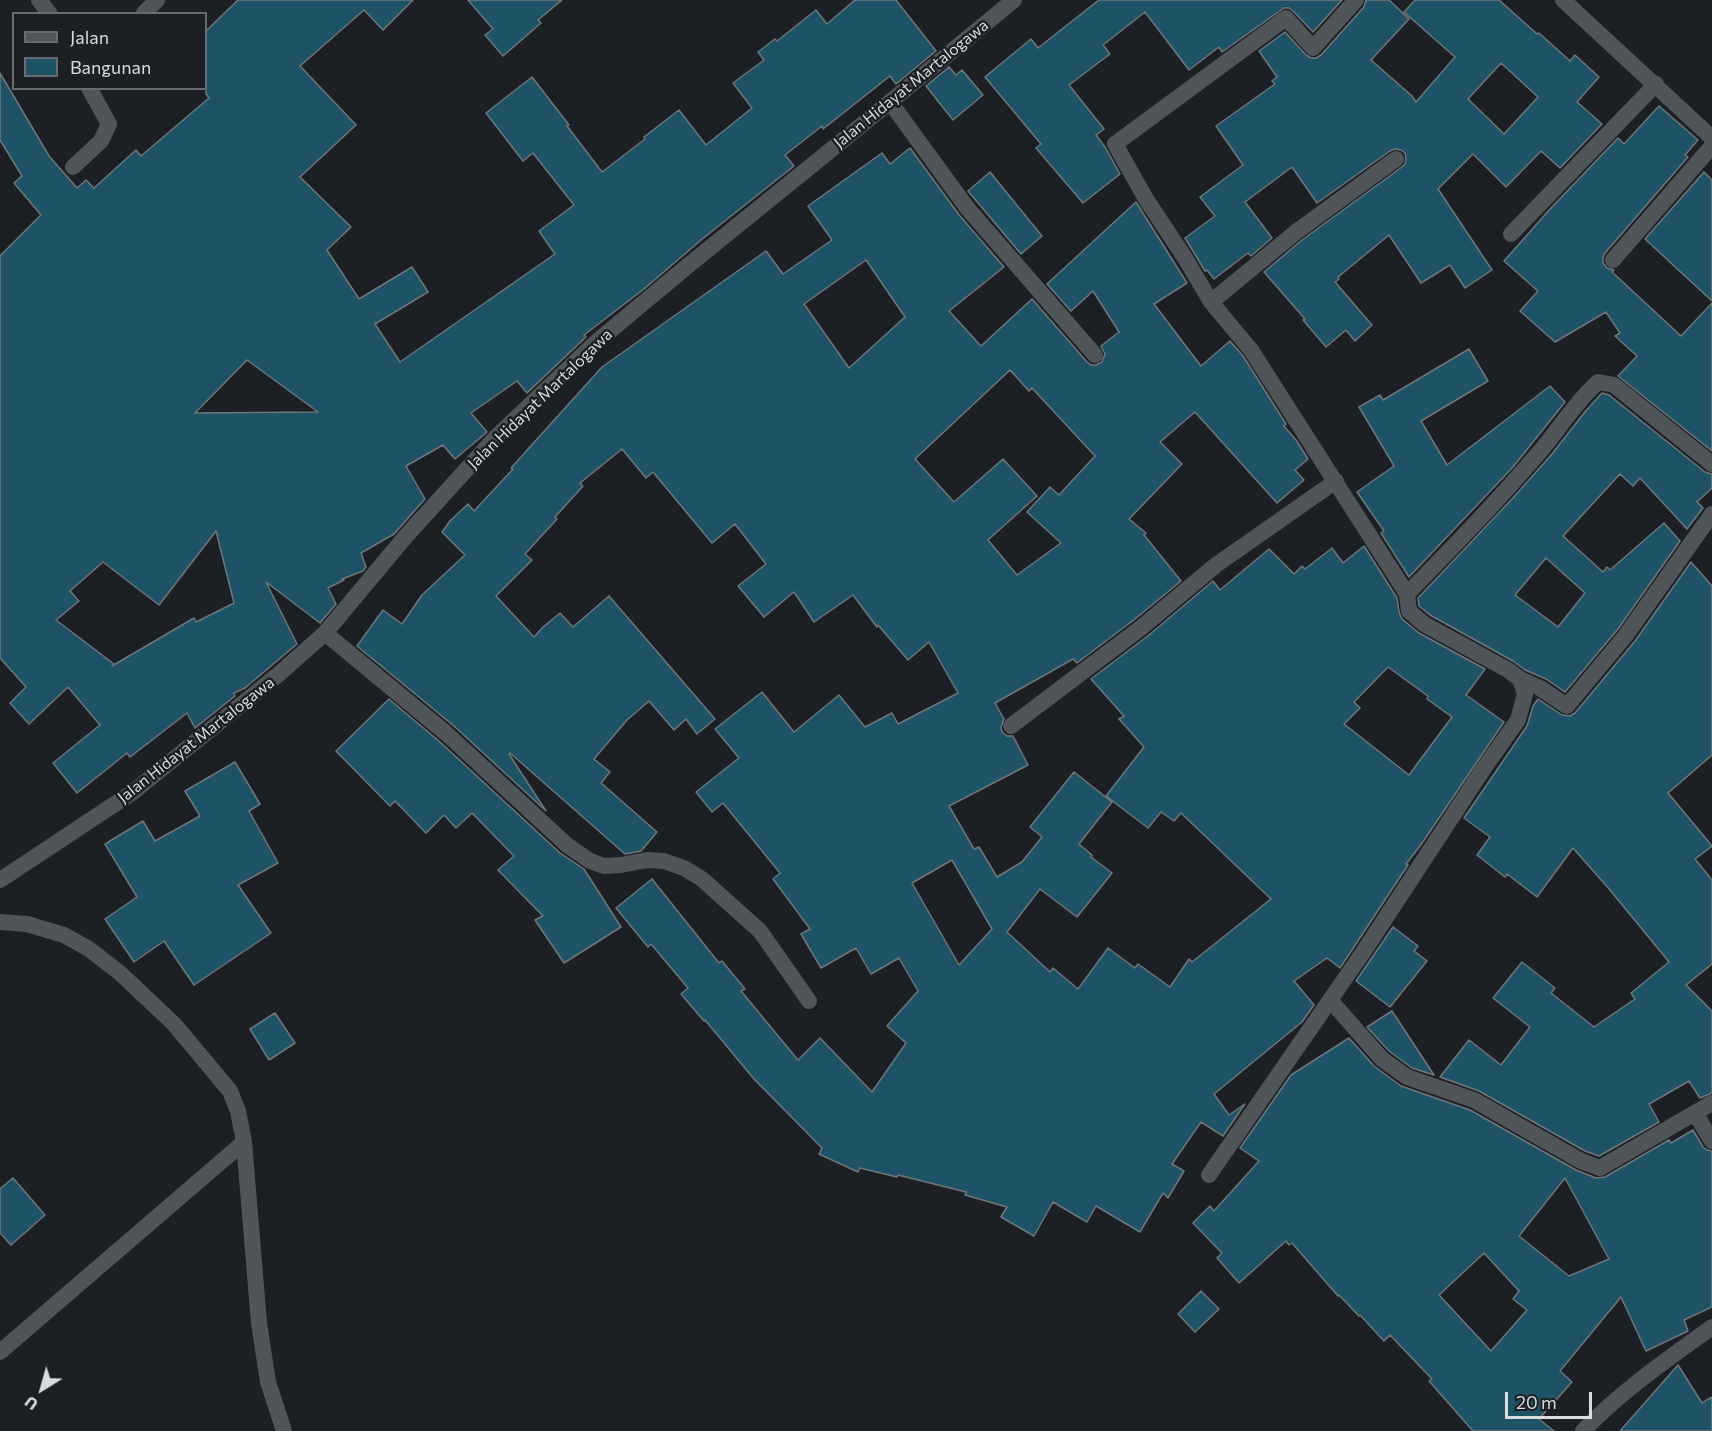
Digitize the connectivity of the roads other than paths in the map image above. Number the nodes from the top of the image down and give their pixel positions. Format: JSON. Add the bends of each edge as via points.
{"nodes":[{"id":1,"x":39,"y":0,"type":"edge"},
{"id":2,"x":157,"y":0,"type":"edge"},
{"id":3,"x":1014,"y":0,"type":"edge"},
{"id":4,"x":1356,"y":0,"type":"edge"},
{"id":5,"x":1563,"y":0,"type":"edge"},
{"id":6,"x":48,"y":12,"type":"edge"},
{"id":7,"x":146,"y":12,"type":"edge"},
{"id":8,"x":1656,"y":84,"type":"junction"},
{"id":9,"x":89,"y":90,"type":"edge"},
{"id":10,"x":890,"y":102,"type":"junction"},
{"id":11,"x":1712,"y":138,"type":"edge"},
{"id":12,"x":1712,"y":147,"type":"edge"},
{"id":13,"x":1396,"y":159,"type":"dead end"},
{"id":14,"x":73,"y":166,"type":"dead end"},
{"id":15,"x":1511,"y":234,"type":"dead end"},
{"id":16,"x":1613,"y":260,"type":"dead end"},
{"id":17,"x":1211,"y":302,"type":"junction"},
{"id":18,"x":1095,"y":355,"type":"dead end"},
{"id":19,"x":1712,"y":464,"type":"edge"},
{"id":20,"x":1336,"y":481,"type":"junction"},
{"id":21,"x":1712,"y":514,"type":"edge"},
{"id":22,"x":1407,"y":594,"type":"junction"},
{"id":23,"x":325,"y":633,"type":"junction"},
{"id":24,"x":1520,"y":679,"type":"junction"},
{"id":25,"x":1011,"y":726,"type":"dead end"},
{"id":26,"x":0,"y":880,"type":"edge"},
{"id":27,"x":0,"y":922,"type":"edge"},
{"id":28,"x":1330,"y":1000,"type":"junction"},
{"id":29,"x":809,"y":1001,"type":"dead end"},
{"id":30,"x":1712,"y":1103,"type":"edge"},
{"id":31,"x":1695,"y":1113,"type":"junction"},
{"id":32,"x":1712,"y":1141,"type":"edge"},
{"id":33,"x":244,"y":1142,"type":"junction"},
{"id":34,"x":1209,"y":1175,"type":"dead end"},
{"id":35,"x":1712,"y":1327,"type":"edge"},
{"id":36,"x":0,"y":1352,"type":"edge"},
{"id":37,"x":284,"y":1431,"type":"edge"},
{"id":38,"x":1583,"y":1431,"type":"edge"}],
"edges":[{"from":1,"to":6,"type":"street"},
{"from":2,"to":7,"type":"street"},
{"from":3,"to":10,"type":"street","name":"Jalan Hidayat Martalogawa"},
{"from":4,"to":17,"type":"street","via":[[1313,48],[1286,18],[1115,144]]},
{"from":5,"to":8,"type":"street"},
{"from":8,"to":11,"type":"street"},
{"from":8,"to":15,"type":"street"},
{"from":9,"to":14,"type":"street","via":[[109,124],[101,141]]},
{"from":10,"to":18,"type":"street","via":[[968,209]]},
{"from":10,"to":23,"type":"street","name":"Jalan Hidayat Martalogawa","via":[[594,344],[496,437]]},
{"from":12,"to":16,"type":"street"},
{"from":13,"to":17,"type":"street","via":[[1296,232]]},
{"from":17,"to":20,"type":"street","via":[[1251,350]]},
{"from":19,"to":22,"type":"street","via":[[1614,385],[1598,382],[1493,506]]},
{"from":20,"to":22,"type":"street"},
{"from":20,"to":25,"type":"street","via":[[1216,565],[1142,627]]},
{"from":21,"to":24,"type":"street","via":[[1626,635],[1567,706]]},
{"from":22,"to":24,"type":"street","via":[[1409,611],[1424,624]]},
{"from":23,"to":26,"type":"street","name":"Jalan Hidayat Martalogawa","via":[[133,792]]},
{"from":23,"to":29,"type":"street","via":[[447,734],[567,846],[604,866],[664,861],[702,879],[760,931]]},
{"from":24,"to":28,"type":"street","via":[[1525,694],[1518,720]]},
{"from":27,"to":33,"type":"street","via":[[27,924],[64,935],[120,973],[174,1024],[230,1091]]},
{"from":28,"to":31,"type":"street","via":[[1382,1059],[1407,1077],[1474,1100],[1600,1168]]},
{"from":28,"to":34,"type":"street"},
{"from":30,"to":31,"type":"street"},
{"from":31,"to":32,"type":"street"},
{"from":33,"to":36,"type":"street"},
{"from":33,"to":37,"type":"street","via":[[258,1323],[268,1382]]},
{"from":35,"to":38,"type":"street","via":[[1600,1413]]}]}
